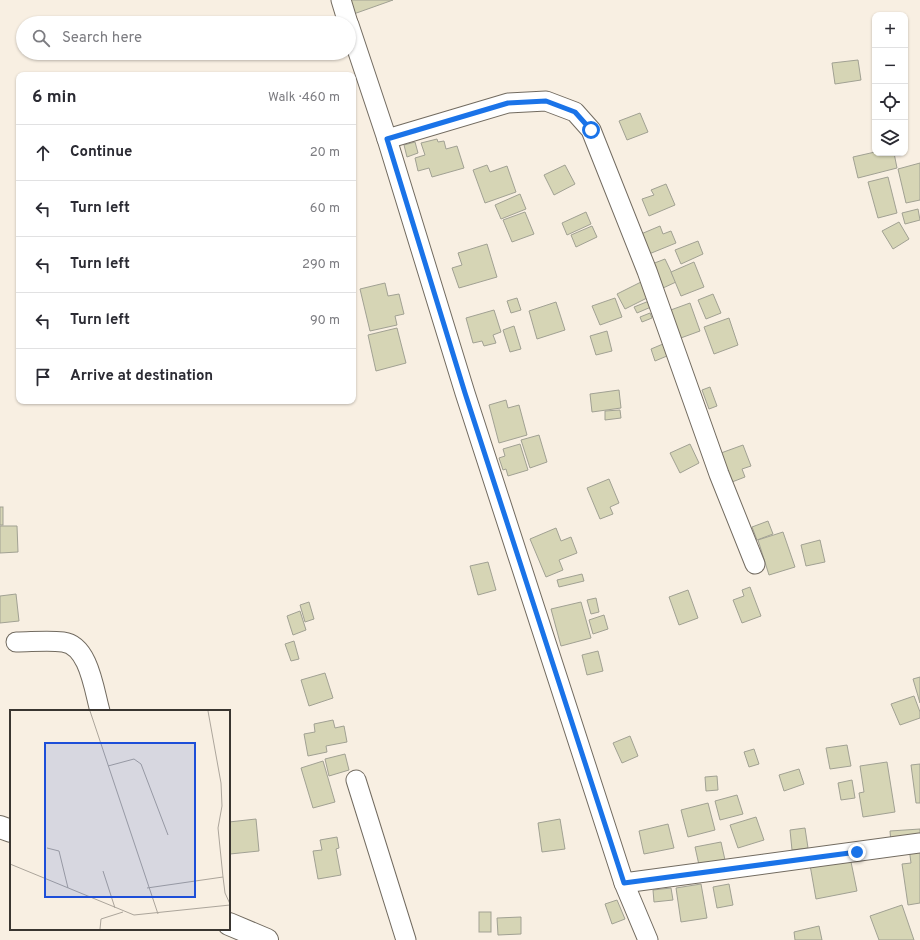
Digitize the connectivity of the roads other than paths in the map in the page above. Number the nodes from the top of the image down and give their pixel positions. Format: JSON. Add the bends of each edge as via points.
{"nodes":[{"id":1,"x":341,"y":0,"type":"edge"},
{"id":2,"x":346,"y":16,"type":"edge"},
{"id":3,"x":356,"y":45,"type":"edge"},
{"id":4,"x":387,"y":139,"type":"junction"},
{"id":5,"x":755,"y":564,"type":"dead end"},
{"id":6,"x":16,"y":642,"type":"dead end"},
{"id":7,"x":100,"y":710,"type":"edge"},
{"id":8,"x":356,"y":780,"type":"dead end"},
{"id":9,"x":0,"y":826,"type":"edge"},
{"id":10,"x":10,"y":831,"type":"edge"},
{"id":11,"x":920,"y":843,"type":"edge"},
{"id":12,"x":624,"y":883,"type":"junction"},
{"id":13,"x":230,"y":924,"type":"edge"},
{"id":14,"x":266,"y":940,"type":"edge"},
{"id":15,"x":406,"y":940,"type":"edge"},
{"id":16,"x":648,"y":940,"type":"edge"}],
"edges":[{"from":1,"to":2,"type":"street"},
{"from":3,"to":4,"type":"street"},
{"from":4,"to":5,"type":"street","via":[[508,103],[546,101],[575,112],[591,130],[647,271],[719,474]]},
{"from":4,"to":12,"type":"street","via":[[465,393]]},
{"from":6,"to":7,"type":"street","via":[[72,644],[85,659]]},
{"from":8,"to":15,"type":"street"},
{"from":9,"to":10,"type":"street"},
{"from":11,"to":12,"type":"street"},
{"from":12,"to":16,"type":"street"},
{"from":13,"to":14,"type":"street"}]}
